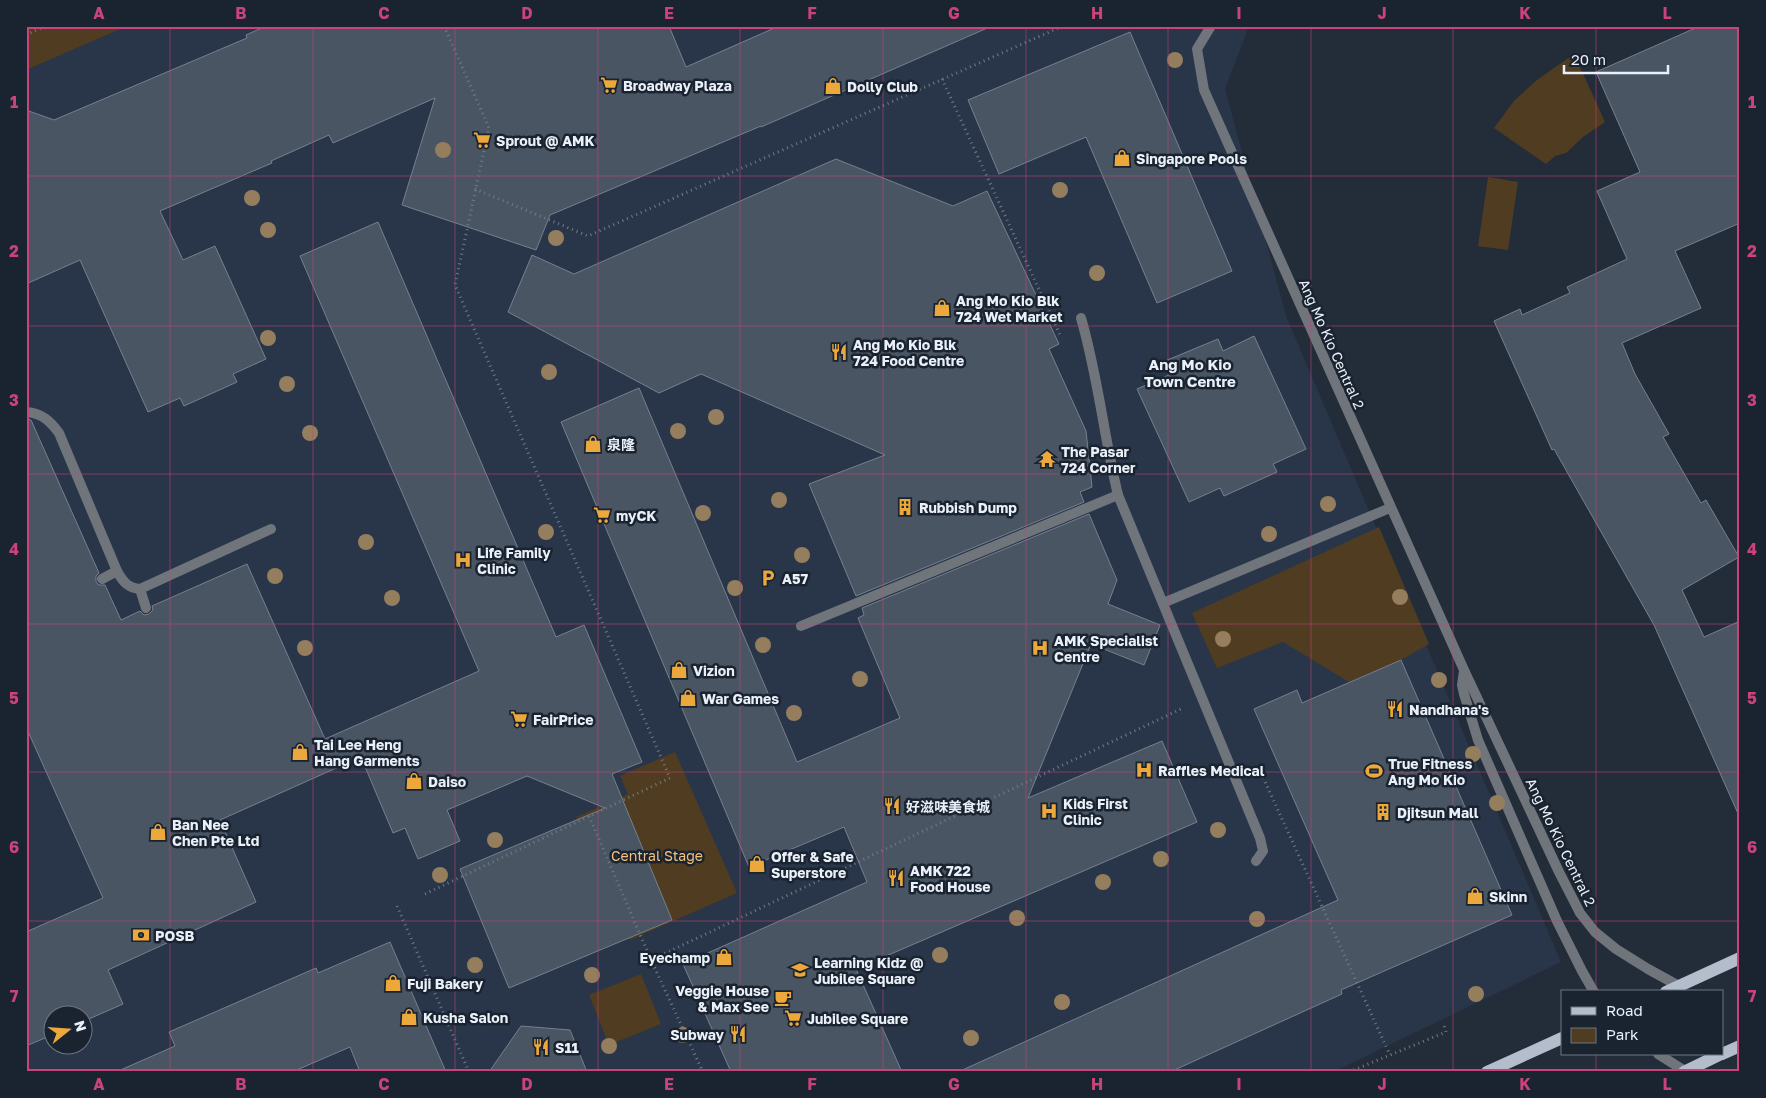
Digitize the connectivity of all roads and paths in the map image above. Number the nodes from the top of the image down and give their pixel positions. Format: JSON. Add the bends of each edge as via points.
{"nodes":[{"id":1,"x":45,"y":26,"type":"edge"},
{"id":2,"x":444,"y":26,"type":"edge"},
{"id":3,"x":1062,"y":26,"type":"edge"},
{"id":4,"x":1210,"y":26,"type":"edge"},
{"id":5,"x":26,"y":35,"type":"edge"},
{"id":6,"x":475,"y":189,"type":"junction"},
{"id":7,"x":1082,"y":318,"type":"dead end"},
{"id":8,"x":26,"y":412,"type":"edge"},
{"id":9,"x":1118,"y":495,"type":"junction"},
{"id":10,"x":1390,"y":508,"type":"junction"},
{"id":11,"x":271,"y":529,"type":"dead end"},
{"id":12,"x":118,"y":571,"type":"junction"},
{"id":13,"x":102,"y":579,"type":"dead end"},
{"id":14,"x":140,"y":589,"type":"junction"},
{"id":15,"x":1163,"y":603,"type":"junction"},
{"id":16,"x":146,"y":608,"type":"dead end"},
{"id":17,"x":802,"y":626,"type":"dead end"},
{"id":18,"x":1464,"y":670,"type":"junction"},
{"id":19,"x":1186,"y":707,"type":"dead end"},
{"id":20,"x":588,"y":816,"type":"junction"},
{"id":21,"x":1256,"y":861,"type":"dead end"},
{"id":22,"x":425,"y":894,"type":"dead end"},
{"id":23,"x":397,"y":906,"type":"dead end"},
{"id":24,"x":1740,"y":958,"type":"edge"},
{"id":25,"x":651,"y":960,"type":"junction"},
{"id":26,"x":1679,"y":986,"type":"junction"},
{"id":27,"x":1593,"y":990,"type":"edge"},
{"id":28,"x":1670,"y":990,"type":"edge"},
{"id":29,"x":1444,"y":1025,"type":"dead end"},
{"id":30,"x":1561,"y":1038,"type":"edge"},
{"id":31,"x":1740,"y":1046,"type":"edge"},
{"id":32,"x":1724,"y":1053,"type":"edge"},
{"id":33,"x":1661,"y":1056,"type":"edge"},
{"id":34,"x":1718,"y":1056,"type":"edge"},
{"id":35,"x":469,"y":1072,"type":"edge"},
{"id":36,"x":703,"y":1072,"type":"edge"},
{"id":37,"x":1349,"y":1072,"type":"edge"},
{"id":38,"x":1487,"y":1072,"type":"edge"},
{"id":39,"x":1684,"y":1072,"type":"edge"}],
"edges":[{"from":1,"to":5,"type":"path"},
{"from":2,"to":6,"type":"path","via":[[488,128]]},
{"from":3,"to":6,"type":"path","via":[[588,236]]},
{"from":4,"to":10,"type":"street","name":"Ang Mo Kio Central 2","via":[[1198,49],[1204,90]]},
{"from":6,"to":20,"type":"path","via":[[455,285],[670,778]]},
{"from":7,"to":9,"type":"street"},
{"from":8,"to":12,"type":"street","via":[[44,416],[59,433]]},
{"from":9,"to":15,"type":"street"},
{"from":9,"to":17,"type":"street"},
{"from":10,"to":15,"type":"street"},
{"from":10,"to":18,"type":"street","name":"Ang Mo Kio Central 2"},
{"from":11,"to":14,"type":"street"},
{"from":12,"to":13,"type":"street"},
{"from":12,"to":14,"type":"street","via":[[128,586]]},
{"from":14,"to":16,"type":"street"},
{"from":15,"to":21,"type":"street","via":[[1260,838],[1263,851]]},
{"from":18,"to":26,"type":"street","name":"Ang Mo Kio Central 2","via":[[1580,913],[1595,932],[1616,948]]},
{"from":18,"to":27,"type":"street","name":"Ang Mo Kio Central 2","via":[[1462,685],[1478,740],[1558,921]]},
{"from":19,"to":25,"type":"path"},
{"from":20,"to":22,"type":"path"},
{"from":20,"to":25,"type":"path"},
{"from":23,"to":35,"type":"path"},
{"from":24,"to":26,"type":"main road"},
{"from":25,"to":36,"type":"path"},
{"from":26,"to":28,"type":"main road"},
{"from":29,"to":37,"type":"path","via":[[1446,1032]]},
{"from":30,"to":38,"type":"main road"},
{"from":31,"to":32,"type":"main road"},
{"from":33,"to":39,"type":"street"},
{"from":34,"to":39,"type":"main road"}]}
